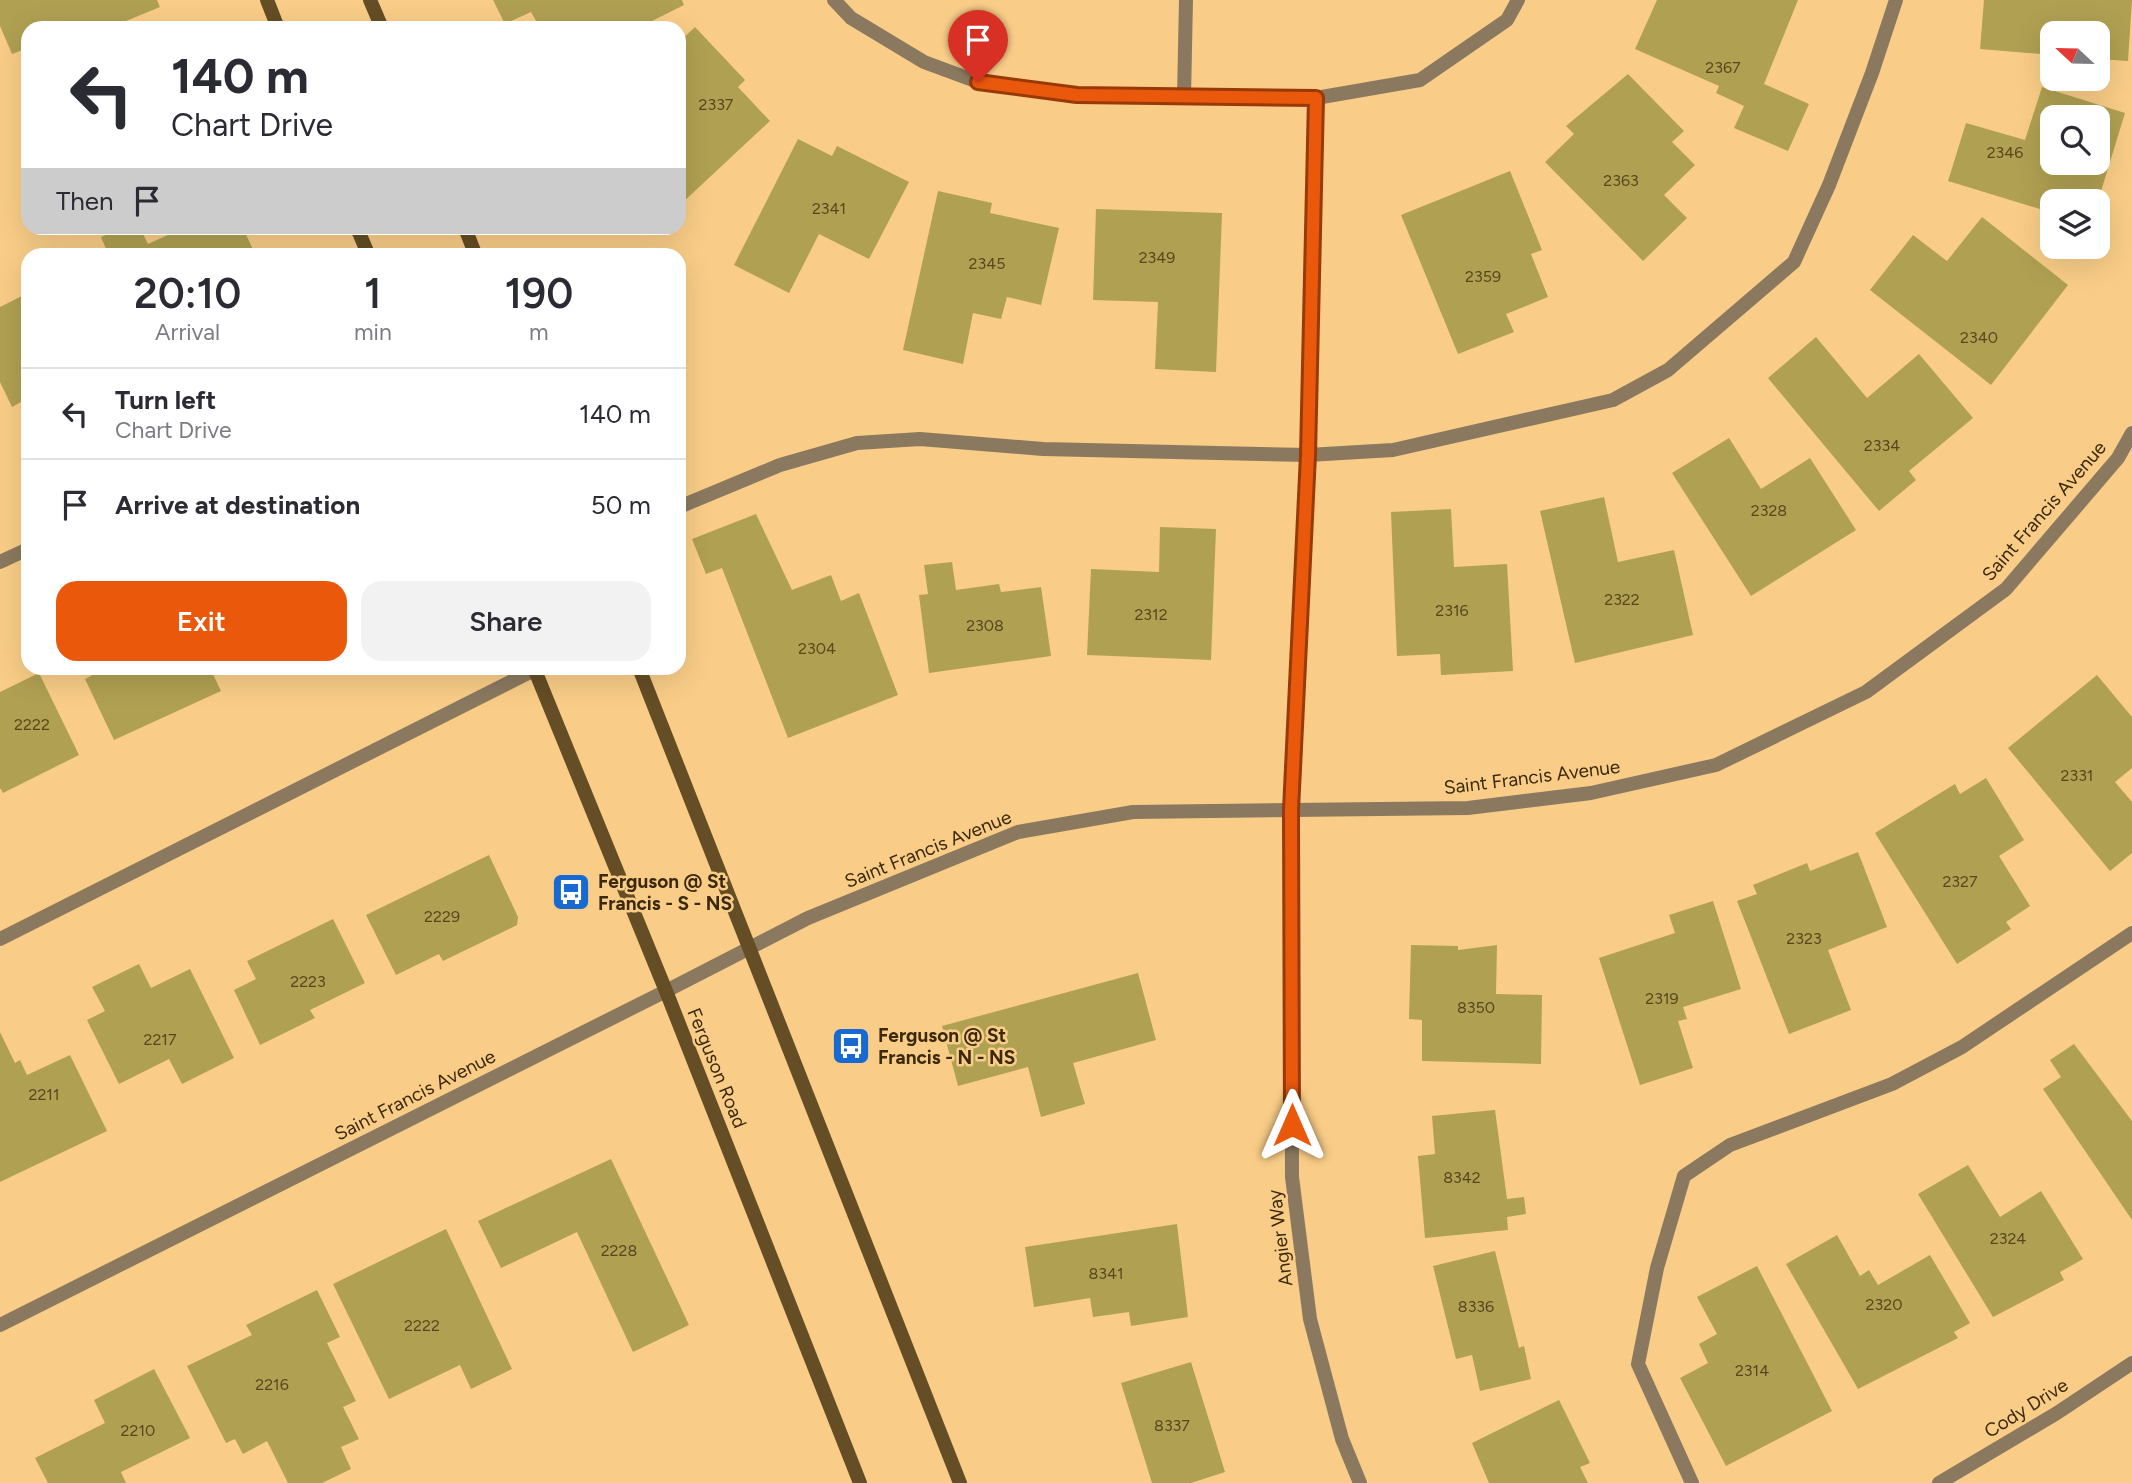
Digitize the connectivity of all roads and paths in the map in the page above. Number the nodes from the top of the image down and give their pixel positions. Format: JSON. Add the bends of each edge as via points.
{"nodes":[{"id":1,"x":267,"y":0,"type":"edge"},
{"id":2,"x":370,"y":0,"type":"edge"},
{"id":3,"x":834,"y":0,"type":"edge"},
{"id":4,"x":1186,"y":0,"type":"edge"},
{"id":5,"x":1518,"y":0,"type":"edge"},
{"id":6,"x":1896,"y":0,"type":"edge"},
{"id":7,"x":275,"y":21,"type":"edge"},
{"id":8,"x":379,"y":21,"type":"edge"},
{"id":9,"x":1184,"y":97,"type":"junction"},
{"id":10,"x":1316,"y":98,"type":"junction"},
{"id":11,"x":2132,"y":433,"type":"edge"},
{"id":12,"x":1308,"y":455,"type":"junction"},
{"id":13,"x":686,"y":505,"type":"edge"},
{"id":14,"x":21,"y":552,"type":"edge"},
{"id":15,"x":0,"y":562,"type":"edge"},
{"id":16,"x":522,"y":675,"type":"edge"},
{"id":17,"x":536,"y":675,"type":"edge"},
{"id":18,"x":642,"y":675,"type":"edge"},
{"id":19,"x":1291,"y":810,"type":"junction"},
{"id":20,"x":2132,"y":933,"type":"edge"},
{"id":21,"x":0,"y":939,"type":"edge"},
{"id":22,"x":748,"y":946,"type":"junction"},
{"id":23,"x":666,"y":991,"type":"junction"},
{"id":24,"x":0,"y":1325,"type":"edge"},
{"id":25,"x":2132,"y":1363,"type":"edge"},
{"id":26,"x":860,"y":1483,"type":"edge"},
{"id":27,"x":960,"y":1483,"type":"edge"},
{"id":28,"x":1360,"y":1483,"type":"edge"},
{"id":29,"x":1692,"y":1483,"type":"edge"},
{"id":30,"x":1939,"y":1483,"type":"edge"}],
"edges":[{"from":1,"to":7,"type":"main road"},
{"from":2,"to":8,"type":"main road"},
{"from":3,"to":9,"type":"street","via":[[850,18],[924,62],[978,82],[1077,95]]},
{"from":4,"to":9,"type":"street"},
{"from":5,"to":10,"type":"street","via":[[1507,20],[1420,80]]},
{"from":6,"to":12,"type":"street","via":[[1834,173],[1794,262],[1668,370],[1612,400],[1550,415],[1393,450]]},
{"from":9,"to":10,"type":"street"},
{"from":10,"to":12,"type":"street","name":"Angier Way"},
{"from":11,"to":19,"type":"street","name":"Saint Francis Avenue","via":[[2118,458],[2006,589],[1867,692],[1716,765],[1591,793],[1468,808]]},
{"from":12,"to":13,"type":"street","via":[[1043,449],[920,439],[857,443],[780,465]]},
{"from":12,"to":19,"type":"street","name":"Angier Way"},
{"from":14,"to":15,"type":"street"},
{"from":16,"to":21,"type":"street"},
{"from":17,"to":23,"type":"main road","name":"Ferguson Road"},
{"from":18,"to":22,"type":"main road"},
{"from":19,"to":22,"type":"street","name":"Saint Francis Avenue","via":[[1133,812],[1018,832]]},
{"from":19,"to":28,"type":"street","name":"Angier Way","via":[[1292,1177],[1310,1319],[1342,1439]]},
{"from":20,"to":29,"type":"street","via":[[1962,1047],[1892,1084],[1730,1144],[1684,1176],[1657,1268],[1638,1364]]},
{"from":22,"to":23,"type":"street","name":"Saint Francis Avenue"},
{"from":22,"to":27,"type":"main road"},
{"from":23,"to":24,"type":"street","name":"Saint Francis Avenue"},
{"from":23,"to":26,"type":"main road","name":"Ferguson Road"},
{"from":25,"to":30,"type":"street","name":"Cody Drive"}]}
